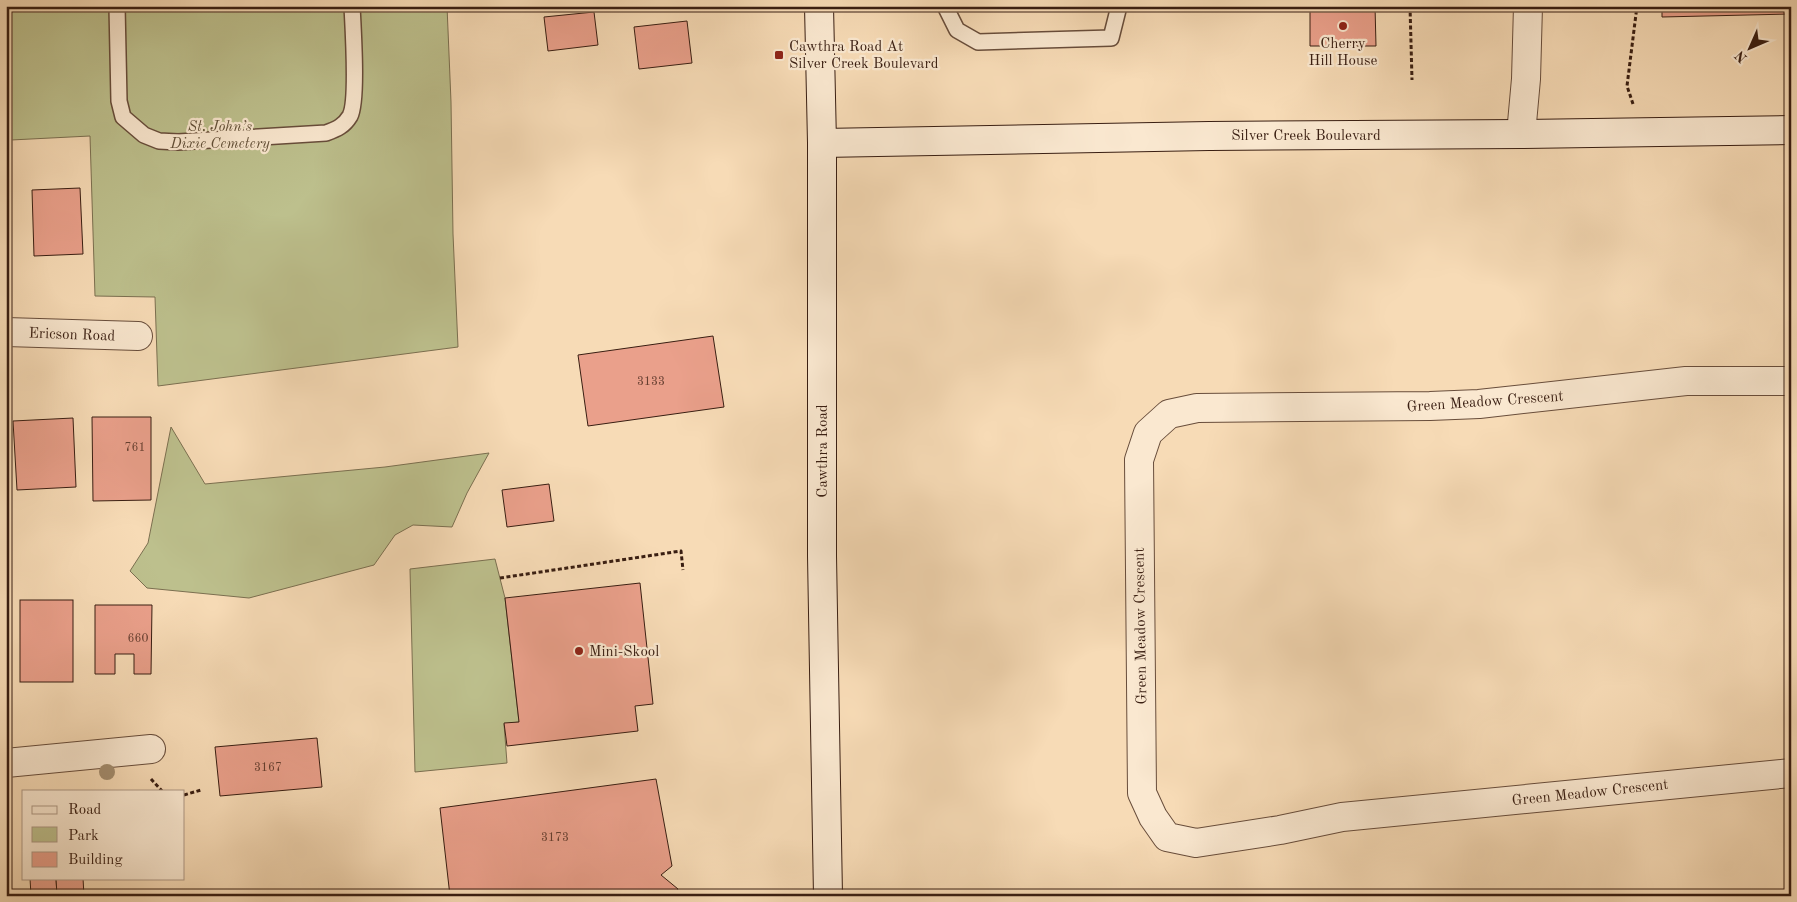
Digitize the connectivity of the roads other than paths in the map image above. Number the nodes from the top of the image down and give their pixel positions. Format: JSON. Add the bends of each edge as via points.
{"nodes":[{"id":1,"x":117,"y":6,"type":"edge"},
{"id":2,"x":352,"y":6,"type":"edge"},
{"id":3,"x":819,"y":6,"type":"edge"},
{"id":4,"x":945,"y":6,"type":"edge"},
{"id":5,"x":1119,"y":6,"type":"edge"},
{"id":6,"x":1528,"y":6,"type":"edge"},
{"id":7,"x":1791,"y":130,"type":"edge"},
{"id":8,"x":1521,"y":134,"type":"junction"},
{"id":9,"x":822,"y":143,"type":"junction"},
{"id":10,"x":6,"y":332,"type":"edge"},
{"id":11,"x":138,"y":336,"type":"dead end"},
{"id":12,"x":1791,"y":381,"type":"edge"},
{"id":13,"x":152,"y":749,"type":"dead end"},
{"id":14,"x":6,"y":763,"type":"edge"},
{"id":15,"x":1791,"y":773,"type":"edge"},
{"id":16,"x":828,"y":896,"type":"edge"}],
"edges":[{"from":1,"to":2,"type":"lane","via":[[118,101],[123,117],[144,135],[159,141],[178,142],[326,133],[342,127],[351,114],[354,96]]},
{"from":3,"to":9,"type":"street","name":"Cawthra Road"},
{"from":4,"to":5,"type":"lane","via":[[957,30],[978,42],[1111,38]]},
{"from":6,"to":8,"type":"street"},
{"from":7,"to":8,"type":"street","name":"Silver Creek Boulevard"},
{"from":8,"to":9,"type":"street","name":"Silver Creek Boulevard"},
{"from":9,"to":16,"type":"street","name":"Cawthra Road","via":[[822,556]]},
{"from":10,"to":11,"type":"street","name":"Ericson Road"},
{"from":12,"to":15,"type":"street","name":"Green Meadow Crescent","via":[[1686,381],[1479,404],[1198,408],[1169,414],[1148,433],[1139,460],[1142,793],[1167,837],[1196,843],[1342,817]]},
{"from":13,"to":14,"type":"street"}]}
